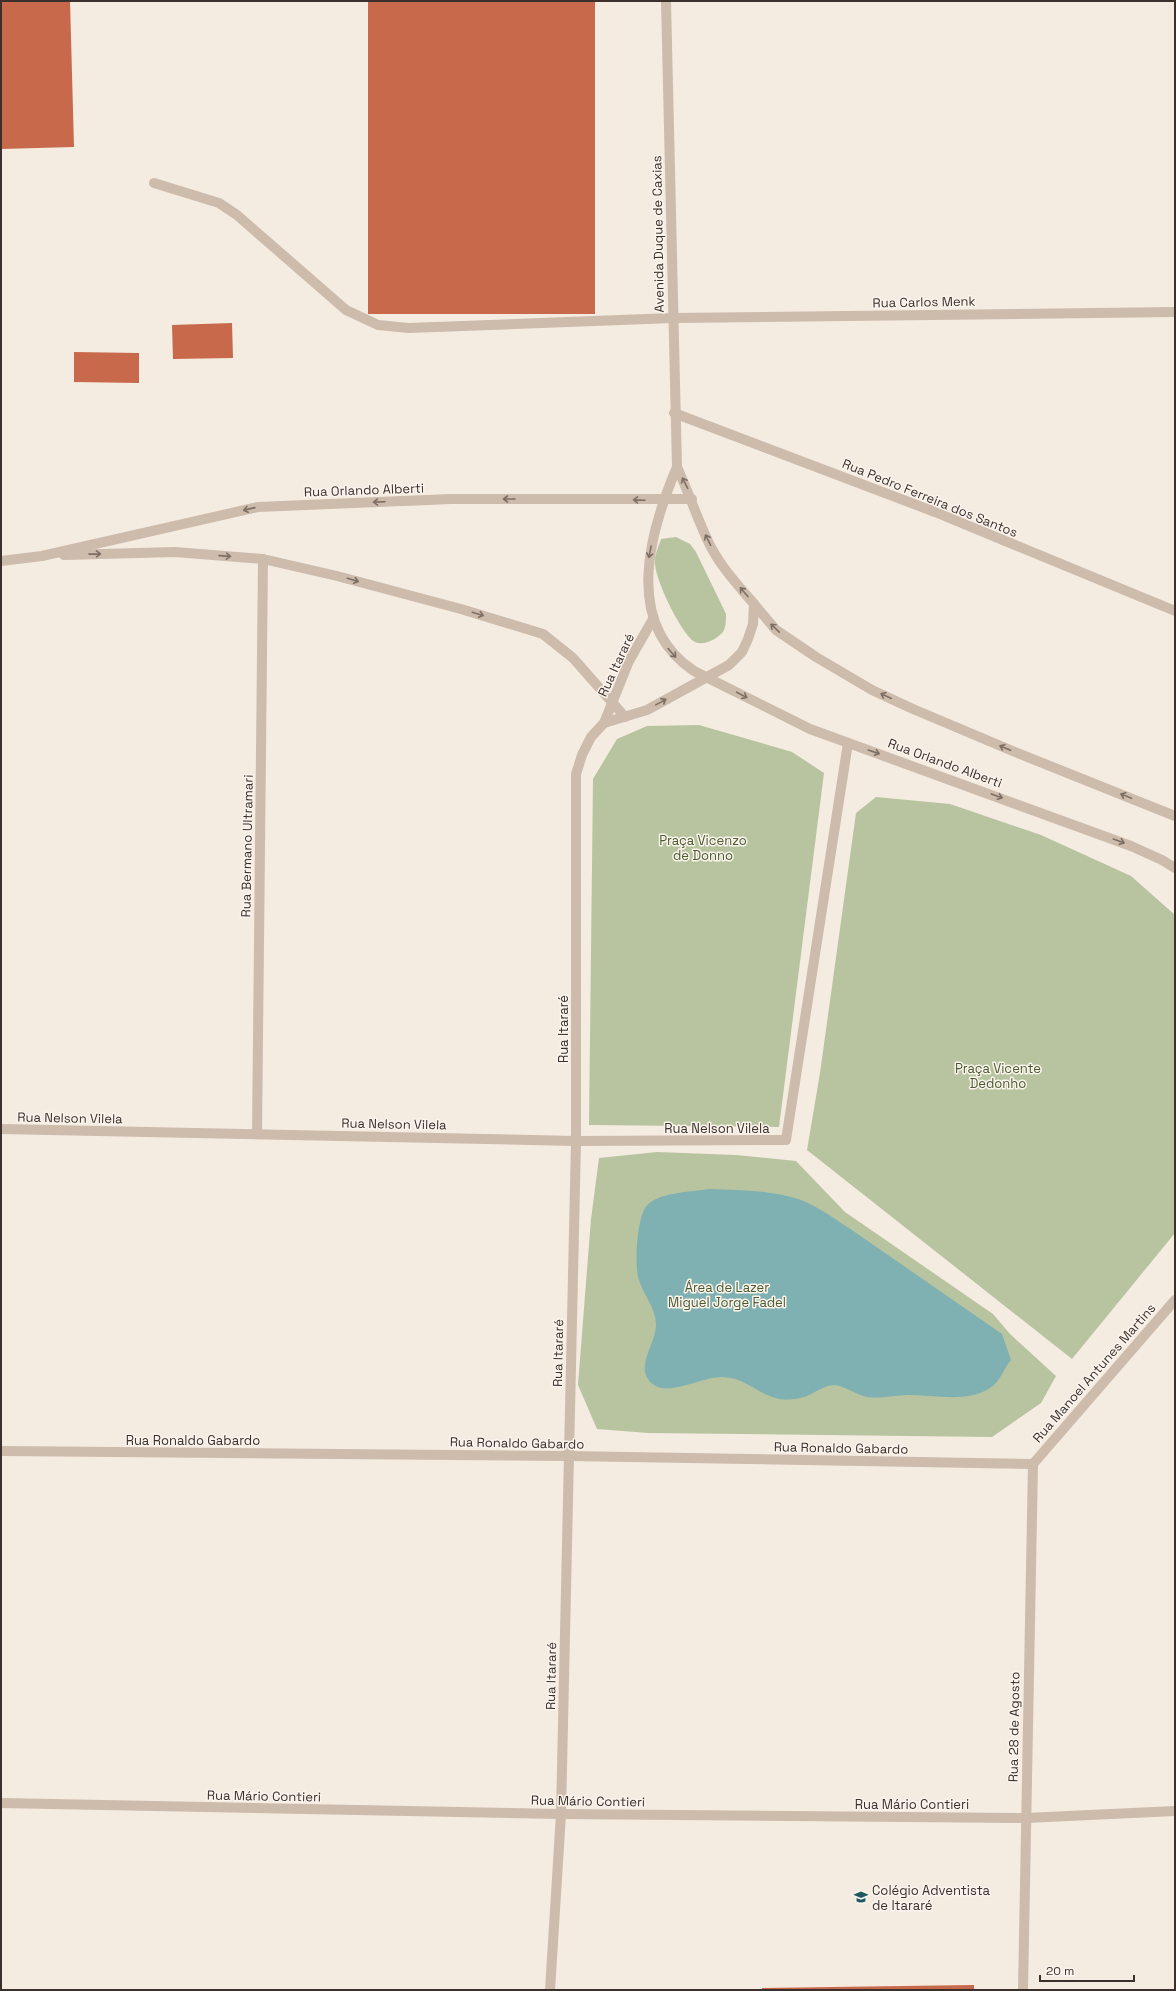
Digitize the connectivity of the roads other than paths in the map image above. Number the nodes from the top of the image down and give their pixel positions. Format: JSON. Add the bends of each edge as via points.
{"nodes":[{"id":1,"x":666,"y":1,"type":"edge"},
{"id":2,"x":154,"y":182,"type":"dead end"},
{"id":3,"x":1175,"y":312,"type":"edge"},
{"id":4,"x":673,"y":318,"type":"junction"},
{"id":5,"x":674,"y":413,"type":"junction"},
{"id":6,"x":677,"y":467,"type":"junction"},
{"id":7,"x":692,"y":499,"type":"junction"},
{"id":8,"x":664,"y":500,"type":"junction"},
{"id":9,"x":42,"y":556,"type":"junction"},
{"id":10,"x":263,"y":559,"type":"junction"},
{"id":11,"x":1,"y":561,"type":"edge"},
{"id":12,"x":754,"y":604,"type":"junction"},
{"id":13,"x":1175,"y":611,"type":"edge"},
{"id":14,"x":653,"y":619,"type":"junction"},
{"id":15,"x":708,"y":677,"type":"junction"},
{"id":16,"x":613,"y":701,"type":"junction"},
{"id":17,"x":625,"y":717,"type":"junction"},
{"id":18,"x":604,"y":723,"type":"junction"},
{"id":19,"x":848,"y":743,"type":"junction"},
{"id":20,"x":1175,"y":816,"type":"edge"},
{"id":21,"x":1175,"y":868,"type":"edge"},
{"id":22,"x":1,"y":1129,"type":"edge"},
{"id":23,"x":257,"y":1134,"type":"junction"},
{"id":24,"x":576,"y":1141,"type":"junction"},
{"id":25,"x":1175,"y":1300,"type":"edge"},
{"id":26,"x":1,"y":1451,"type":"edge"},
{"id":27,"x":568,"y":1456,"type":"junction"},
{"id":28,"x":1033,"y":1464,"type":"junction"},
{"id":29,"x":1,"y":1803,"type":"edge"},
{"id":30,"x":1175,"y":1811,"type":"edge"},
{"id":31,"x":561,"y":1814,"type":"junction"},
{"id":32,"x":1026,"y":1818,"type":"junction"},
{"id":33,"x":550,"y":1990,"type":"edge"},
{"id":34,"x":1023,"y":1990,"type":"edge"}],
"edges":[{"from":1,"to":4,"type":"street","name":"Avenida Duque de Caxias"},
{"from":2,"to":4,"type":"street","name":"Rua Carlos Menk","via":[[219,203],[237,215],[346,310],[378,325],[409,328]]},
{"from":3,"to":4,"type":"street","name":"Rua Carlos Menk"},
{"from":4,"to":5,"type":"street","name":"Avenida Duque de Caxias"},
{"from":5,"to":6,"type":"street","name":"Avenida Duque de Caxias"},
{"from":5,"to":13,"type":"street","name":"Rua Pedro Ferreira dos Santos","via":[[935,512]]},
{"from":7,"to":6,"type":"street","name":"Avenida Duque de Caxias","one_way":true},
{"from":6,"to":8,"type":"street","name":"Avenida Duque de Caxias"},
{"from":7,"to":8,"type":"street","name":"Rua Orlando Alberti"},
{"from":12,"to":7,"type":"street","name":"Avenida Duque de Caxias","one_way":true,"via":[[728,574],[707,540]]},
{"from":8,"to":9,"type":"street","name":"Rua Orlando Alberti","one_way":true,"via":[[451,499],[258,507]]},
{"from":8,"to":14,"type":"street","name":"Avenida Duque de Caxias","one_way":true,"via":[[649,554],[647,581]]},
{"from":9,"to":10,"type":"street","name":"Rua Orlando Alberti","one_way":true,"via":[[175,552]]},
{"from":9,"to":11,"type":"street","name":"Rua Orlando Alberti"},
{"from":10,"to":16,"type":"street","name":"Rua Orlando Alberti","one_way":true,"via":[[461,608],[543,634],[573,658]]},
{"from":10,"to":23,"type":"street","name":"Rua Bermano Ultramari"},
{"from":12,"to":15,"type":"street","via":[[753,624],[742,652],[729,665]]},
{"from":20,"to":12,"type":"street","one_way":true,"via":[[1015,752],[872,690],[776,630]]},
{"from":14,"to":15,"type":"street","name":"Avenida Duque de Caxias","one_way":true,"via":[[658,633],[671,652],[688,667]]},
{"from":14,"to":16,"type":"street","name":"Rua Itararé","via":[[629,661]]},
{"from":17,"to":15,"type":"street","one_way":true,"via":[[647,710]]},
{"from":15,"to":19,"type":"street","name":"Rua Orlando Alberti","one_way":true,"via":[[810,729]]},
{"from":16,"to":17,"type":"street","name":"Rua Orlando Alberti"},
{"from":16,"to":18,"type":"street","name":"Rua Itararé"},
{"from":17,"to":18,"type":"street"},
{"from":18,"to":24,"type":"street","name":"Rua Itararé","via":[[591,737],[576,774]]},
{"from":19,"to":21,"type":"street","name":"Rua Orlando Alberti","one_way":true,"via":[[1131,846]]},
{"from":19,"to":24,"type":"street","name":"Rua Nelson Vilela","via":[[786,1140]]},
{"from":22,"to":23,"type":"street","name":"Rua Nelson Vilela"},
{"from":23,"to":24,"type":"street","name":"Rua Nelson Vilela"},
{"from":24,"to":27,"type":"street","name":"Rua Itararé"},
{"from":25,"to":28,"type":"street","name":"Rua Manoel Antunes Martins"},
{"from":26,"to":27,"type":"street","name":"Rua Ronaldo Gabardo"},
{"from":27,"to":28,"type":"street","name":"Rua Ronaldo Gabardo"},
{"from":27,"to":31,"type":"street","name":"Rua Itararé"},
{"from":28,"to":32,"type":"street","name":"Rua 28 de Agosto"},
{"from":29,"to":31,"type":"street","name":"Rua Mário Contieri"},
{"from":30,"to":32,"type":"street","name":"Rua Mário Contieri"},
{"from":31,"to":32,"type":"street","name":"Rua Mário Contieri"},
{"from":31,"to":33,"type":"street","name":"Rua Itararé"},
{"from":32,"to":34,"type":"street","name":"Rua 28 de Agosto"}]}
